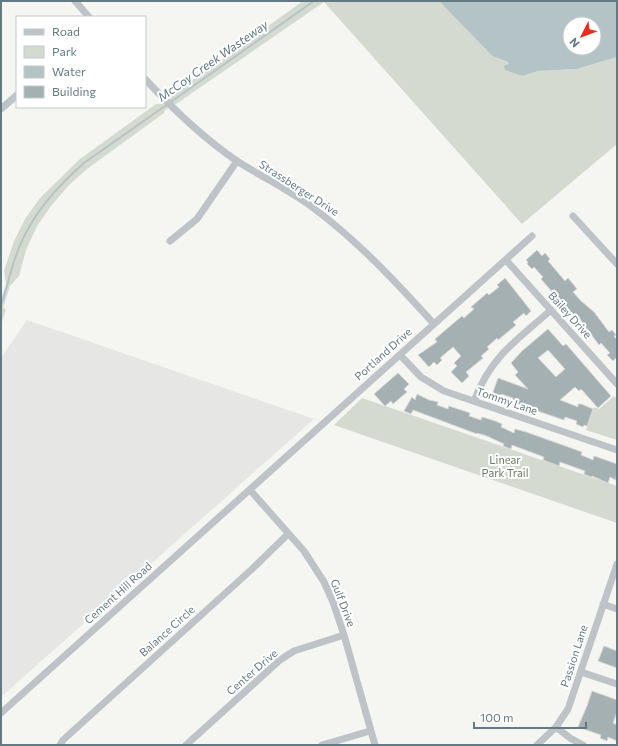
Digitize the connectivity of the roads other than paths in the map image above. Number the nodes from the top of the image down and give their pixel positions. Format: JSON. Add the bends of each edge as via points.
{"nodes":[{"id":1,"x":75,"y":1,"type":"edge"},
{"id":2,"x":88,"y":16,"type":"edge"},
{"id":3,"x":146,"y":80,"type":"edge"},
{"id":4,"x":16,"y":96,"type":"edge"},
{"id":5,"x":1,"y":109,"type":"edge"},
{"id":6,"x":237,"y":160,"type":"junction"},
{"id":7,"x":573,"y":216,"type":"dead end"},
{"id":8,"x":532,"y":236,"type":"dead end"},
{"id":9,"x":170,"y":241,"type":"dead end"},
{"id":10,"x":506,"y":260,"type":"junction"},
{"id":11,"x":617,"y":264,"type":"edge"},
{"id":12,"x":551,"y":310,"type":"junction"},
{"id":13,"x":434,"y":324,"type":"junction"},
{"id":14,"x":400,"y":354,"type":"junction"},
{"id":15,"x":617,"y":384,"type":"edge"},
{"id":16,"x":474,"y":402,"type":"junction"},
{"id":17,"x":617,"y":450,"type":"edge"},
{"id":18,"x":250,"y":490,"type":"junction"},
{"id":19,"x":288,"y":534,"type":"junction"},
{"id":20,"x":617,"y":564,"type":"edge"},
{"id":21,"x":603,"y":604,"type":"junction"},
{"id":22,"x":617,"y":609,"type":"edge"},
{"id":23,"x":344,"y":635,"type":"junction"},
{"id":24,"x":581,"y":672,"type":"junction"},
{"id":25,"x":617,"y":684,"type":"edge"},
{"id":26,"x":1,"y":713,"type":"edge"},
{"id":27,"x":556,"y":726,"type":"junction"},
{"id":28,"x":370,"y":731,"type":"junction"},
{"id":29,"x":60,"y":745,"type":"edge"},
{"id":30,"x":186,"y":745,"type":"edge"},
{"id":31,"x":322,"y":745,"type":"edge"},
{"id":32,"x":374,"y":745,"type":"edge"},
{"id":33,"x":537,"y":745,"type":"edge"},
{"id":34,"x":583,"y":745,"type":"edge"}],
"edges":[{"from":1,"to":2,"type":"street"},
{"from":3,"to":6,"type":"street","name":"Strassberger Drive","via":[[173,109]]},
{"from":4,"to":5,"type":"street"},
{"from":6,"to":9,"type":"street","via":[[197,219]]},
{"from":6,"to":13,"type":"street","name":"Strassberger Drive","via":[[310,206],[347,234],[380,265]]},
{"from":7,"to":11,"type":"street"},
{"from":8,"to":10,"type":"street","name":"Portland Drive"},
{"from":10,"to":12,"type":"street","name":"Bailey Drive"},
{"from":10,"to":13,"type":"street","name":"Portland Drive"},
{"from":12,"to":15,"type":"street","name":"Bailey Drive"},
{"from":12,"to":16,"type":"street","via":[[494,362]]},
{"from":13,"to":14,"type":"street","name":"Portland Drive"},
{"from":14,"to":16,"type":"street","name":"Tommy Lane","via":[[426,382]]},
{"from":14,"to":18,"type":"street","name":"Portland Drive"},
{"from":16,"to":17,"type":"street","name":"Tommy Lane"},
{"from":18,"to":19,"type":"street","name":"Gulf Drive"},
{"from":18,"to":26,"type":"street","name":"Cement Hill Road"},
{"from":19,"to":23,"type":"street","name":"Gulf Drive","via":[[304,551],[324,582]]},
{"from":19,"to":29,"type":"street","name":"Balance Circle"},
{"from":20,"to":21,"type":"street","name":"Passion Lane"},
{"from":21,"to":22,"type":"street"},
{"from":21,"to":24,"type":"street","name":"Passion Lane"},
{"from":23,"to":28,"type":"street","name":"Gulf Drive"},
{"from":23,"to":30,"type":"street","name":"Center Drive","via":[[294,651],[280,660]]},
{"from":24,"to":25,"type":"street"},
{"from":24,"to":27,"type":"street","name":"Passion Lane","via":[[568,709]]},
{"from":27,"to":33,"type":"street","name":"Passion Lane"},
{"from":27,"to":34,"type":"street"},
{"from":28,"to":31,"type":"street"},
{"from":28,"to":32,"type":"street","name":"Gulf Drive"}]}
